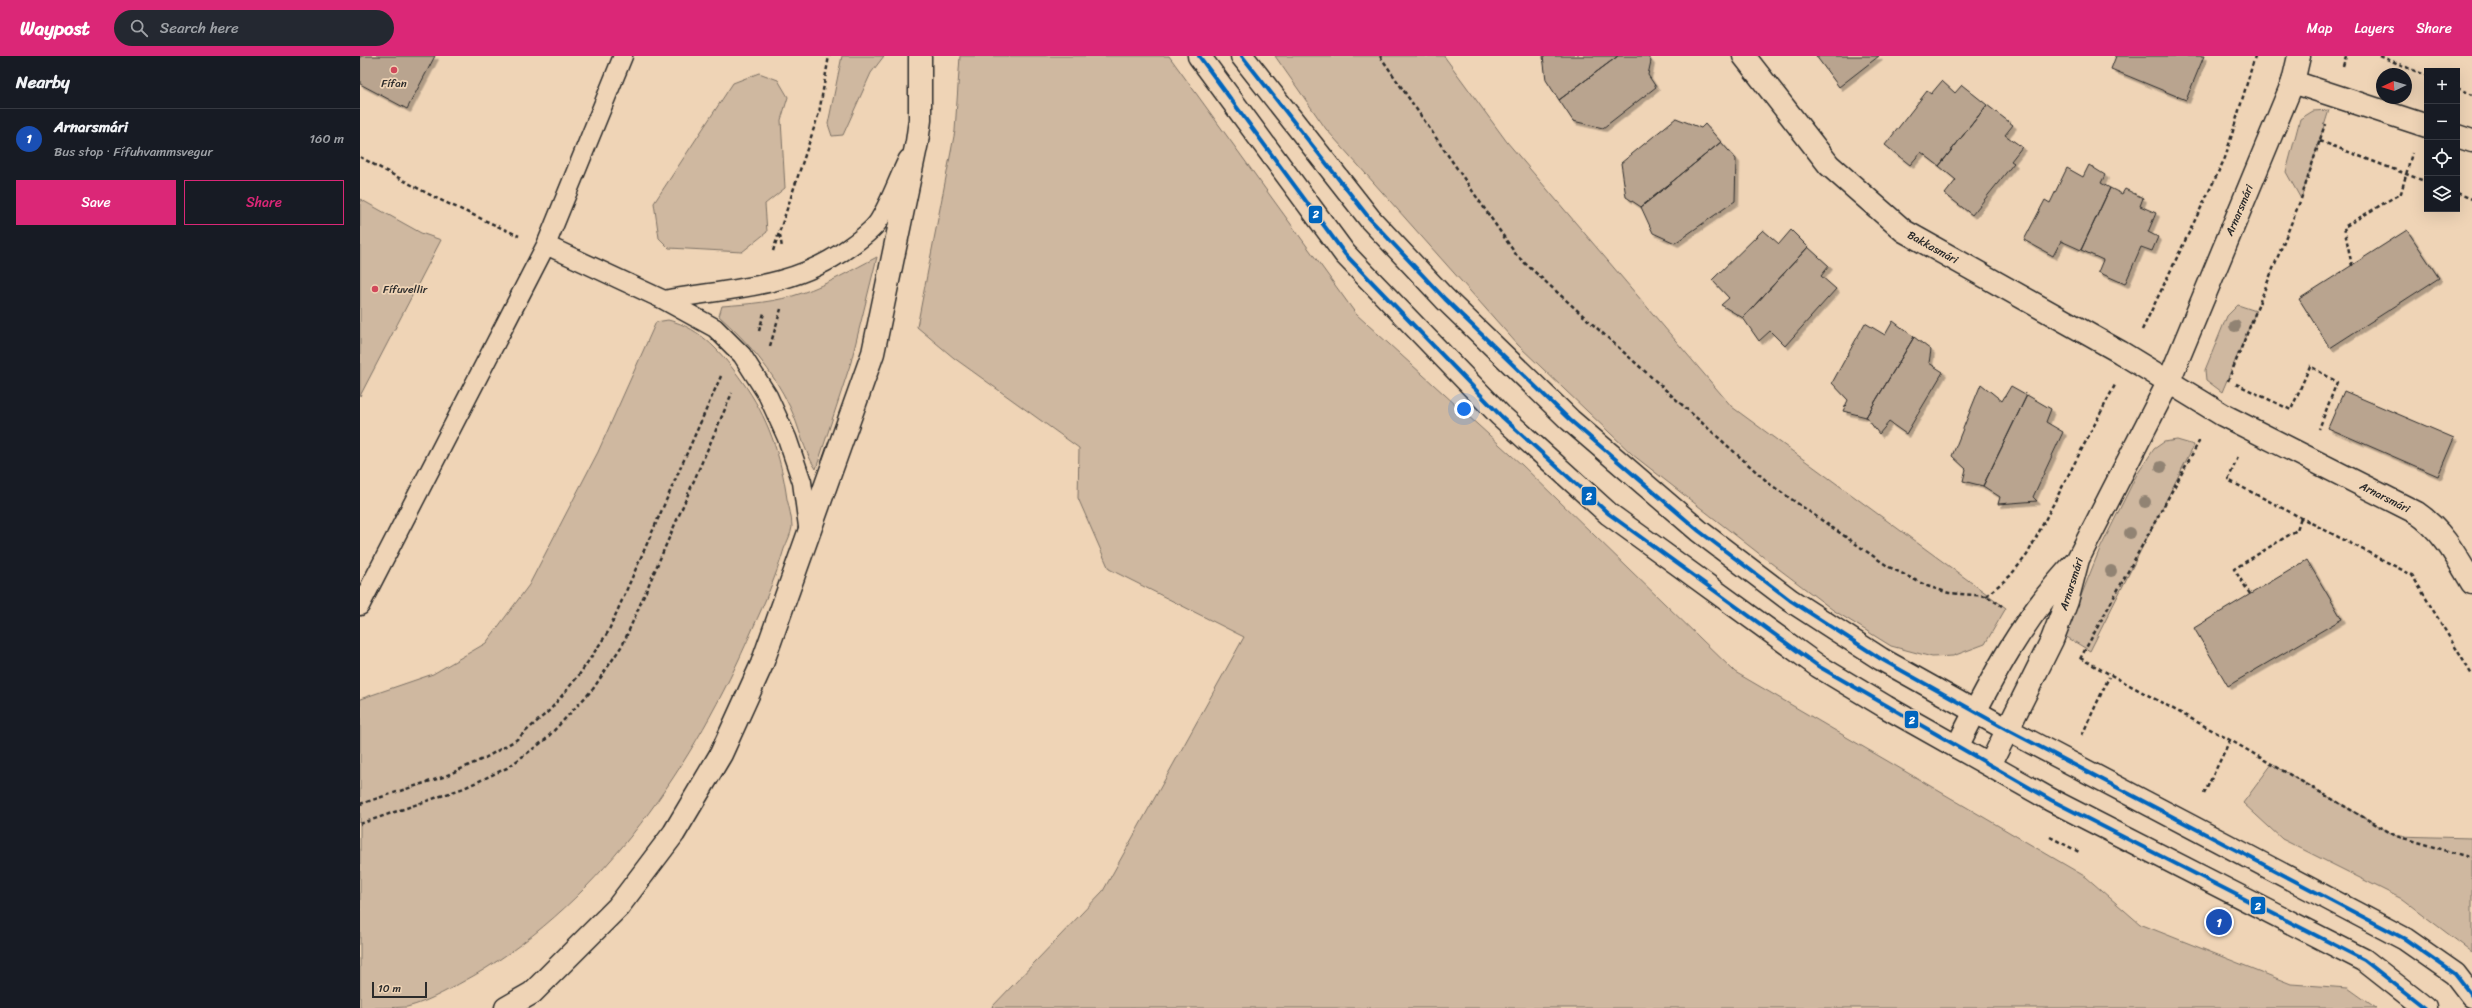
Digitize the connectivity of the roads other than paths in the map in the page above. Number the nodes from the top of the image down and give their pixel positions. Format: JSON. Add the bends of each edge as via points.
{"nodes":[{"id":1,"x":623,"y":56,"type":"edge"},
{"id":2,"x":920,"y":56,"type":"edge"},
{"id":3,"x":932,"y":56,"type":"edge"},
{"id":4,"x":1199,"y":56,"type":"edge"},
{"id":5,"x":1242,"y":56,"type":"edge"},
{"id":6,"x":1744,"y":56,"type":"edge"},
{"id":7,"x":2299,"y":56,"type":"edge"},
{"id":8,"x":2292,"y":82,"type":"junction"},
{"id":9,"x":920,"y":120,"type":"junction"},
{"id":10,"x":2424,"y":124,"type":"edge"},
{"id":11,"x":2460,"y":137,"type":"edge"},
{"id":12,"x":2472,"y":141,"type":"edge"},
{"id":13,"x":917,"y":142,"type":"junction"},
{"id":14,"x":546,"y":245,"type":"junction"},
{"id":15,"x":664,"y":300,"type":"junction"},
{"id":16,"x":2168,"y":383,"type":"junction"},
{"id":17,"x":809,"y":535,"type":"junction"},
{"id":18,"x":2078,"y":559,"type":"junction"},
{"id":19,"x":2472,"y":583,"type":"edge"},
{"id":20,"x":360,"y":606,"type":"edge"},
{"id":21,"x":1975,"y":711,"type":"junction"},
{"id":22,"x":2008,"y":730,"type":"junction"},
{"id":23,"x":1957,"y":747,"type":"junction"},
{"id":24,"x":1990,"y":765,"type":"junction"},
{"id":25,"x":2472,"y":996,"type":"edge"},
{"id":26,"x":506,"y":1008,"type":"edge"},
{"id":27,"x":2425,"y":1008,"type":"edge"}],
"edges":[{"from":1,"to":14,"type":"lane"},
{"from":2,"to":9,"type":"main road"},
{"from":3,"to":9,"type":"main road"},
{"from":4,"to":23,"type":"main road","via":[[1345,254],[1500,416],[1609,514],[1751,619],[1818,666]]},
{"from":5,"to":21,"type":"main road","via":[[1370,219],[1445,299],[1570,420],[1699,531],[1790,600],[1881,659]]},
{"from":6,"to":16,"type":"main road","name":"Bakkasmári","via":[[1829,165],[1904,231],[2120,352]]},
{"from":7,"to":8,"type":"main road","name":"Arnarsmári"},
{"from":8,"to":10,"type":"main road"},
{"from":8,"to":16,"type":"main road","name":"Arnarsmári"},
{"from":9,"to":13,"type":"main road"},
{"from":11,"to":12,"type":"main road"},
{"from":13,"to":15,"type":"lane","via":[[877,222],[830,262],[806,274],[768,284]]},
{"from":13,"to":17,"type":"main road","via":[[873,353]]},
{"from":14,"to":15,"type":"lane"},
{"from":14,"to":20,"type":"lane"},
{"from":15,"to":17,"type":"lane","via":[[715,328],[752,369],[768,396],[787,438],[802,482]]},
{"from":16,"to":18,"type":"main road","name":"Arnarsmári"},
{"from":16,"to":19,"type":"main road","name":"Arnarsmári","via":[[2215,411],[2417,513],[2431,523],[2444,538]]},
{"from":17,"to":26,"type":"main road","via":[[759,671],[721,754],[674,833],[618,907],[532,993]]},
{"from":18,"to":21,"type":"main road","via":[[2049,590],[2026,623]]},
{"from":18,"to":22,"type":"main road","name":"Arnarsmári","via":[[2052,640]]},
{"from":21,"to":22,"type":"main road"},
{"from":21,"to":23,"type":"main road"},
{"from":22,"to":24,"type":"main road","name":"Arnarsmári"},
{"from":22,"to":25,"type":"main road","via":[[2405,939],[2455,974]]},
{"from":23,"to":24,"type":"main road"},
{"from":24,"to":27,"type":"main road","via":[[2051,800],[2364,960]]}]}
